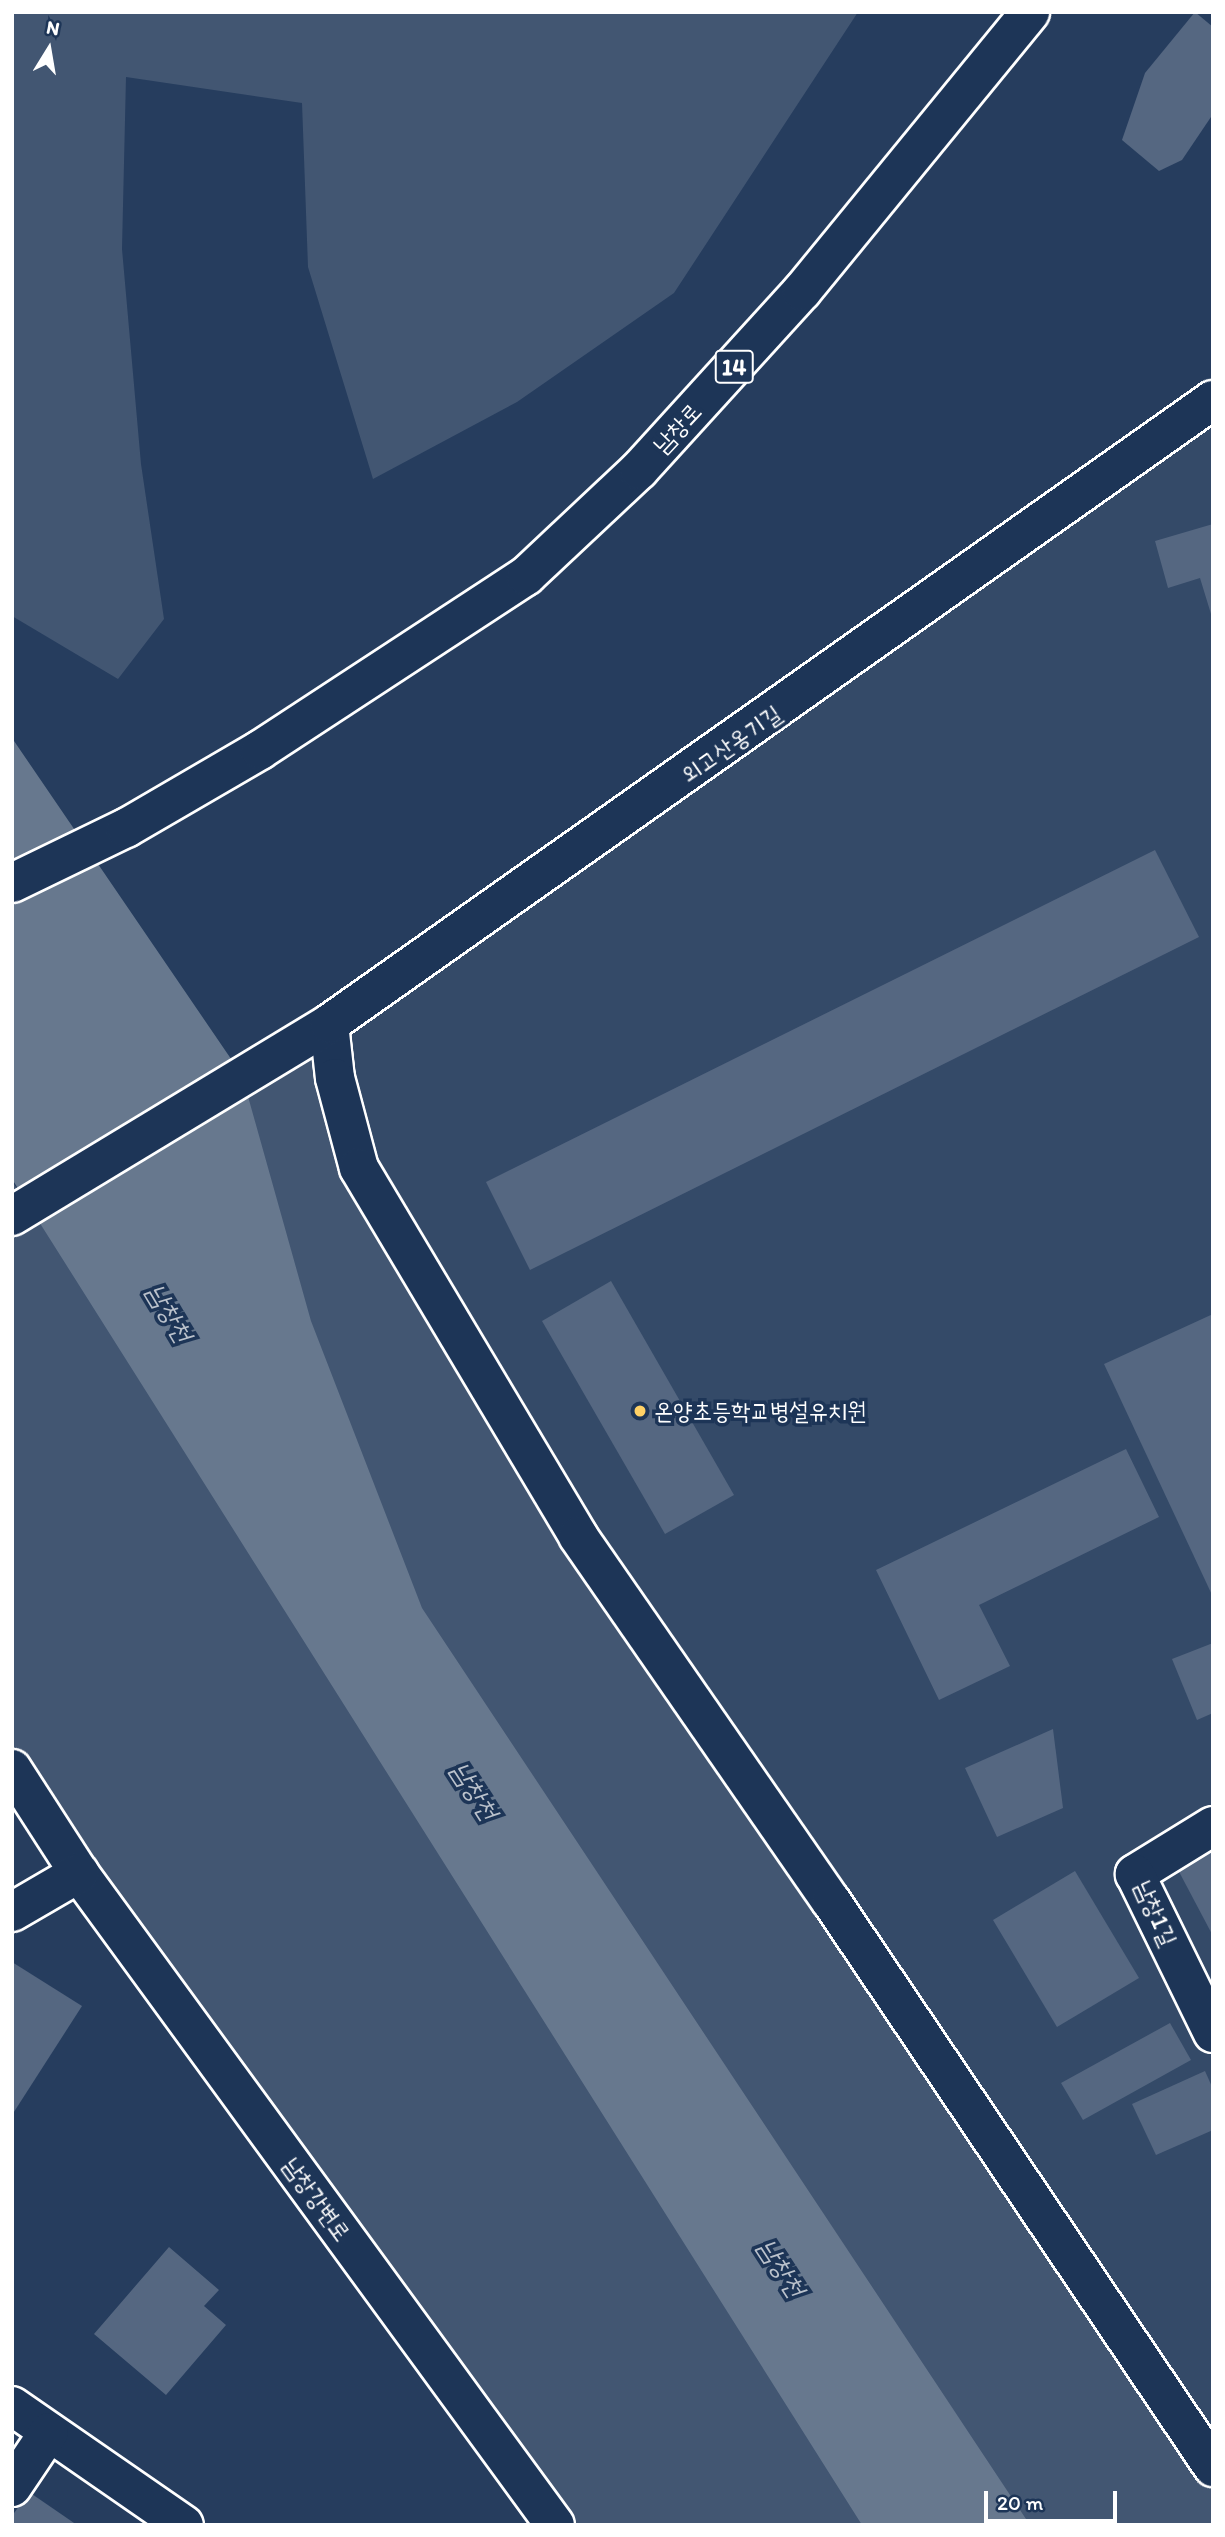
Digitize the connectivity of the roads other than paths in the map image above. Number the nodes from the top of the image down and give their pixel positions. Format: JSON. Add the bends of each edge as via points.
{"nodes":[{"id":1,"x":1030,"y":12,"type":"edge"},
{"id":2,"x":1213,"y":400,"type":"edge"},
{"id":3,"x":12,"y":883,"type":"edge"},
{"id":4,"x":329,"y":1024,"type":"junction"},
{"id":5,"x":12,"y":1216,"type":"edge"},
{"id":6,"x":12,"y":1769,"type":"edge"},
{"id":7,"x":1213,"y":1826,"type":"edge"},
{"id":8,"x":79,"y":1873,"type":"junction"},
{"id":9,"x":12,"y":1912,"type":"edge"},
{"id":10,"x":1210,"y":2021,"type":"edge"},
{"id":11,"x":12,"y":2406,"type":"edge"},
{"id":12,"x":49,"y":2432,"type":"junction"},
{"id":13,"x":1213,"y":2467,"type":"edge"},
{"id":14,"x":12,"y":2487,"type":"edge"},
{"id":15,"x":184,"y":2525,"type":"edge"},
{"id":16,"x":555,"y":2525,"type":"edge"}],
"edges":[{"from":1,"to":3,"type":"street","name":"남창로","number":"14","via":[[802,291],[639,470],[526,576],[384,664],[260,750],[126,828]]},
{"from":2,"to":4,"type":"street","name":"외고산옹기길"},
{"from":4,"to":5,"type":"street","name":"외고산옹기길"},
{"from":4,"to":13,"type":"street","via":[[335,1079],[359,1168],[578,1536]]},
{"from":6,"to":8,"type":"street"},
{"from":7,"to":10,"type":"street","name":"남창1길","via":[[1135,1874]]},
{"from":8,"to":9,"type":"street"},
{"from":8,"to":16,"type":"street","name":"남창강변로"},
{"from":11,"to":12,"type":"street"},
{"from":12,"to":14,"type":"street"},
{"from":12,"to":15,"type":"street"}]}
